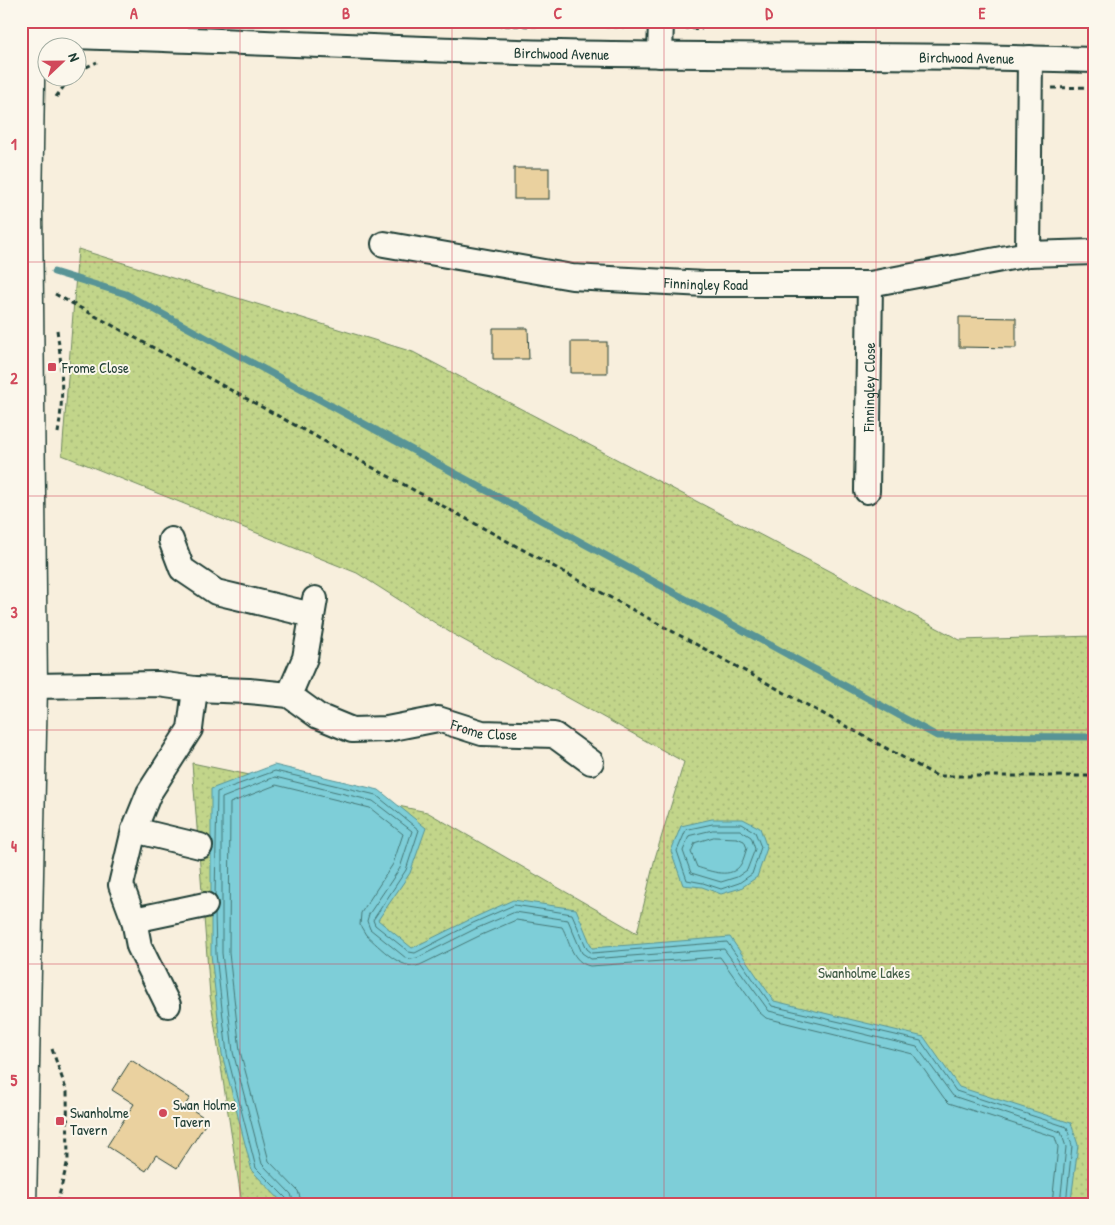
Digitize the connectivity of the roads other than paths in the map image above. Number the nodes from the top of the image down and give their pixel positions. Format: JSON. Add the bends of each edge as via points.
{"nodes":[{"id":1,"x":661,"y":21,"type":"edge"},
{"id":2,"x":31,"y":28,"type":"edge"},
{"id":3,"x":660,"y":55,"type":"junction"},
{"id":4,"x":1030,"y":58,"type":"junction"},
{"id":5,"x":1094,"y":60,"type":"edge"},
{"id":6,"x":384,"y":244,"type":"dead end"},
{"id":7,"x":1094,"y":252,"type":"edge"},
{"id":8,"x":1028,"y":254,"type":"junction"},
{"id":9,"x":870,"y":284,"type":"junction"},
{"id":10,"x":26,"y":475,"type":"edge"},
{"id":11,"x":867,"y":491,"type":"dead end"},
{"id":12,"x":170,"y":540,"type":"dead end"},
{"id":13,"x":33,"y":686,"type":"junction"},
{"id":14,"x":195,"y":690,"type":"junction"},
{"id":15,"x":289,"y":695,"type":"junction"},
{"id":16,"x":26,"y":759,"type":"edge"},
{"id":17,"x":591,"y":762,"type":"dead end"},
{"id":18,"x":134,"y":830,"type":"junction"},
{"id":19,"x":200,"y":846,"type":"dead end"},
{"id":20,"x":206,"y":905,"type":"dead end"},
{"id":21,"x":134,"y":920,"type":"junction"},
{"id":22,"x":168,"y":1005,"type":"dead end"},
{"id":23,"x":22,"y":1204,"type":"edge"}],
"edges":[{"from":1,"to":3,"type":"street"},
{"from":2,"to":3,"type":"street","name":"Birchwood Avenue","via":[[467,51]]},
{"from":2,"to":10,"type":"main road"},
{"from":3,"to":4,"type":"street","name":"Birchwood Avenue"},
{"from":4,"to":5,"type":"street","name":"Birchwood Avenue"},
{"from":4,"to":8,"type":"street"},
{"from":6,"to":9,"type":"street","name":"Finningley Road","via":[[572,277],[705,284]]},
{"from":7,"to":8,"type":"street","name":"Finningley Road"},
{"from":8,"to":9,"type":"street","name":"Finningley Road"},
{"from":9,"to":11,"type":"street","name":"Finningley Close"},
{"from":10,"to":13,"type":"main road"},
{"from":12,"to":15,"type":"street","via":[[182,569],[216,592],[314,607],[305,658]]},
{"from":13,"to":14,"type":"street","via":[[158,684]]},
{"from":13,"to":16,"type":"main road"},
{"from":14,"to":15,"type":"street"},
{"from":14,"to":18,"type":"street","via":[[190,729],[149,793]]},
{"from":15,"to":17,"type":"street","name":"Frome Close","via":[[318,716],[352,730],[438,719],[482,733],[554,735]]},
{"from":16,"to":23,"type":"main road"},
{"from":18,"to":19,"type":"street"},
{"from":18,"to":21,"type":"street","via":[[121,885]]},
{"from":20,"to":21,"type":"street"},
{"from":21,"to":22,"type":"street","via":[[139,946]]}]}
